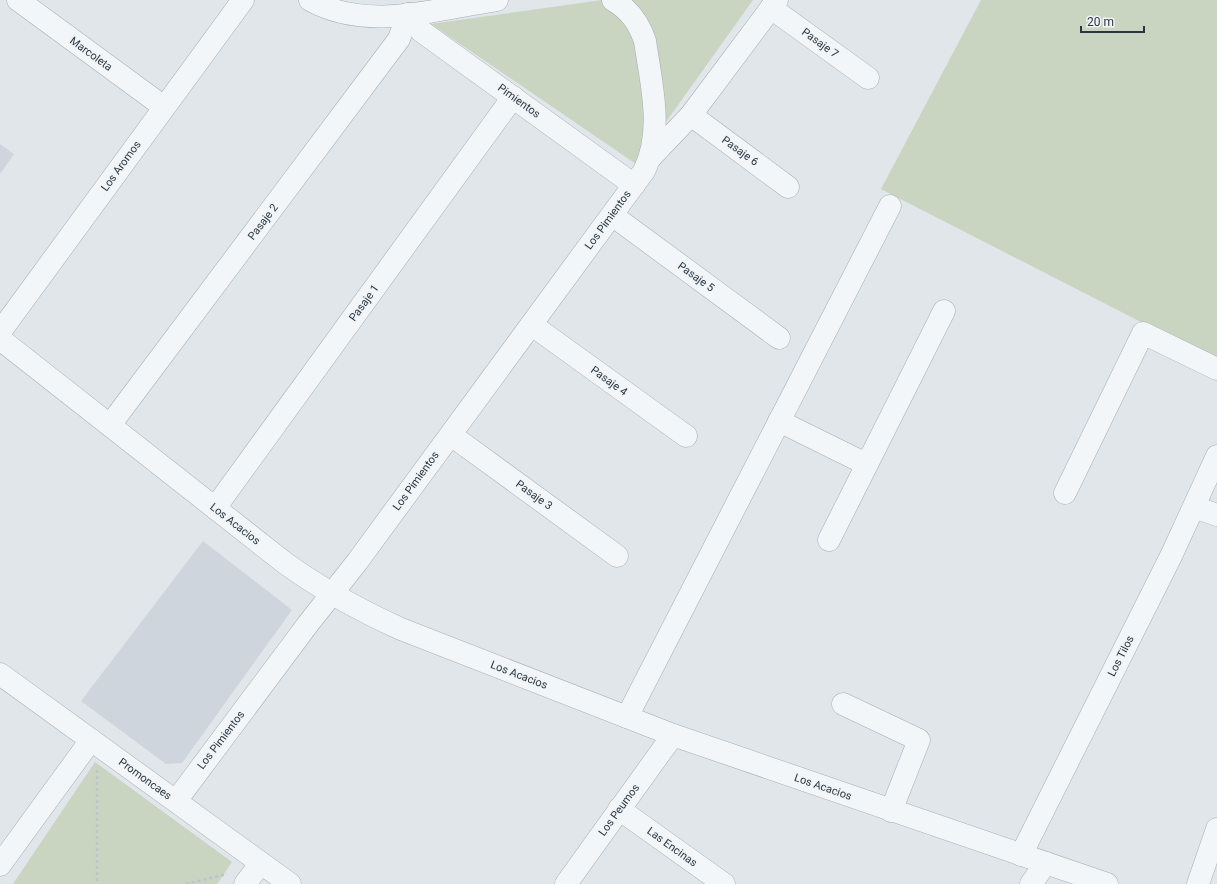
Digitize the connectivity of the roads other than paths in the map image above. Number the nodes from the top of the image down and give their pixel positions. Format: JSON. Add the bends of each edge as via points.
{"nodes":[{"id":1,"x":18,"y":0,"type":"edge"},
{"id":2,"x":243,"y":0,"type":"edge"},
{"id":3,"x":310,"y":0,"type":"edge"},
{"id":4,"x":497,"y":0,"type":"edge"},
{"id":5,"x":613,"y":0,"type":"edge"},
{"id":6,"x":774,"y":4,"type":"edge"},
{"id":7,"x":408,"y":14,"type":"junction"},
{"id":8,"x":868,"y":78,"type":"dead end"},
{"id":9,"x":513,"y":97,"type":"junction"},
{"id":10,"x":164,"y":107,"type":"junction"},
{"id":11,"x":691,"y":115,"type":"junction"},
{"id":12,"x":651,"y":157,"type":"junction"},
{"id":13,"x":634,"y":185,"type":"junction"},
{"id":14,"x":788,"y":187,"type":"dead end"},
{"id":15,"x":890,"y":206,"type":"dead end"},
{"id":16,"x":612,"y":215,"type":"junction"},
{"id":17,"x":944,"y":311,"type":"dead end"},
{"id":18,"x":532,"y":325,"type":"junction"},
{"id":19,"x":0,"y":332,"type":"edge"},
{"id":20,"x":0,"y":338,"type":"edge"},
{"id":21,"x":779,"y":338,"type":"dead end"},
{"id":22,"x":1217,"y":369,"type":"edge"},
{"id":23,"x":779,"y":421,"type":"junction"},
{"id":24,"x":110,"y":425,"type":"junction"},
{"id":25,"x":450,"y":435,"type":"junction"},
{"id":26,"x":686,"y":436,"type":"dead end"},
{"id":27,"x":1217,"y":456,"type":"edge"},
{"id":28,"x":866,"y":464,"type":"junction"},
{"id":29,"x":1065,"y":493,"type":"dead end"},
{"id":30,"x":1194,"y":507,"type":"junction"},
{"id":31,"x":215,"y":508,"type":"junction"},
{"id":32,"x":1217,"y":515,"type":"edge"},
{"id":33,"x":829,"y":540,"type":"dead end"},
{"id":34,"x":617,"y":556,"type":"dead end"},
{"id":35,"x":331,"y":594,"type":"junction"},
{"id":36,"x":0,"y":674,"type":"edge"},
{"id":37,"x":843,"y":704,"type":"dead end"},
{"id":38,"x":627,"y":717,"type":"junction"},
{"id":39,"x":673,"y":735,"type":"junction"},
{"id":40,"x":85,"y":748,"type":"junction"},
{"id":41,"x":176,"y":801,"type":"junction"},
{"id":42,"x":619,"y":809,"type":"junction"},
{"id":43,"x":891,"y":810,"type":"junction"},
{"id":44,"x":1217,"y":828,"type":"edge"},
{"id":45,"x":1021,"y":855,"type":"junction"},
{"id":46,"x":261,"y":863,"type":"junction"},
{"id":47,"x":1046,"y":863,"type":"junction"},
{"id":48,"x":0,"y":865,"type":"edge"},
{"id":49,"x":246,"y":882,"type":"edge"},
{"id":50,"x":290,"y":884,"type":"edge"},
{"id":51,"x":566,"y":884,"type":"edge"},
{"id":52,"x":724,"y":884,"type":"edge"},
{"id":53,"x":1031,"y":884,"type":"edge"},
{"id":54,"x":1107,"y":884,"type":"edge"},
{"id":55,"x":1198,"y":884,"type":"edge"}],
"edges":[{"from":1,"to":10,"type":"street","name":"Marcoleta"},
{"from":2,"to":10,"type":"street","name":"Los Aromos"},
{"from":3,"to":7,"type":"street","via":[[349,15],[370,17]]},
{"from":4,"to":7,"type":"street"},
{"from":5,"to":12,"type":"street","name":"Los Pimientos","via":[[634,17],[645,41],[654,118]]},
{"from":6,"to":8,"type":"street","name":"Pasaje 7"},
{"from":6,"to":11,"type":"street","name":"Los Pimientos"},
{"from":7,"to":9,"type":"street","name":"Pimientos","via":[[421,31]]},
{"from":7,"to":24,"type":"street","name":"Pasaje 2","via":[[399,40]]},
{"from":9,"to":13,"type":"street","name":"Pimientos"},
{"from":9,"to":31,"type":"street","name":"Pasaje 1"},
{"from":10,"to":19,"type":"street","name":"Los Aromos"},
{"from":11,"to":12,"type":"street","name":"Los Pimientos"},
{"from":11,"to":14,"type":"street","name":"Pasaje 6"},
{"from":12,"to":13,"type":"street","name":"Los Pimientos"},
{"from":13,"to":16,"type":"street","name":"Los Pimientos"},
{"from":15,"to":23,"type":"street"},
{"from":16,"to":18,"type":"street","name":"Los Pimientos"},
{"from":16,"to":21,"type":"street","name":"Pasaje 5"},
{"from":17,"to":28,"type":"street"},
{"from":18,"to":25,"type":"street","name":"Los Pimientos"},
{"from":18,"to":26,"type":"street","name":"Pasaje 4"},
{"from":20,"to":24,"type":"street","name":"Los Acacios"},
{"from":22,"to":29,"type":"street","via":[[1143,333]]},
{"from":23,"to":28,"type":"street"},
{"from":23,"to":38,"type":"street"},
{"from":24,"to":31,"type":"street","name":"Los Acacios"},
{"from":25,"to":34,"type":"street","name":"Pasaje 3"},
{"from":25,"to":35,"type":"street","name":"Los Pimientos"},
{"from":27,"to":30,"type":"street","name":"Los Tilos"},
{"from":28,"to":33,"type":"street"},
{"from":30,"to":32,"type":"street"},
{"from":30,"to":45,"type":"street","name":"Los Tilos"},
{"from":31,"to":35,"type":"street","name":"Los Acacios","via":[[285,563]]},
{"from":35,"to":38,"type":"street","name":"Los Acacios","via":[[401,629]]},
{"from":35,"to":41,"type":"street","name":"Los Pimientos"},
{"from":36,"to":40,"type":"street","name":"Promoncaes"},
{"from":37,"to":43,"type":"street","via":[[919,740]]},
{"from":38,"to":39,"type":"street","name":"Los Acacios"},
{"from":39,"to":42,"type":"street","name":"Los Peumos"},
{"from":39,"to":43,"type":"street","name":"Los Acacios"},
{"from":40,"to":41,"type":"street","name":"Promoncaes"},
{"from":40,"to":48,"type":"street"},
{"from":41,"to":46,"type":"street","name":"Promoncaes"},
{"from":42,"to":51,"type":"street","name":"Los Peumos"},
{"from":42,"to":52,"type":"street","name":"Las Encinas"},
{"from":43,"to":45,"type":"street","name":"Los Acacios"},
{"from":44,"to":55,"type":"street"},
{"from":45,"to":47,"type":"street","name":"Los Acacios"},
{"from":46,"to":49,"type":"street"},
{"from":46,"to":50,"type":"street","name":"Promoncaes"},
{"from":47,"to":53,"type":"street"},
{"from":47,"to":54,"type":"street","name":"Los Acacios"}]}
